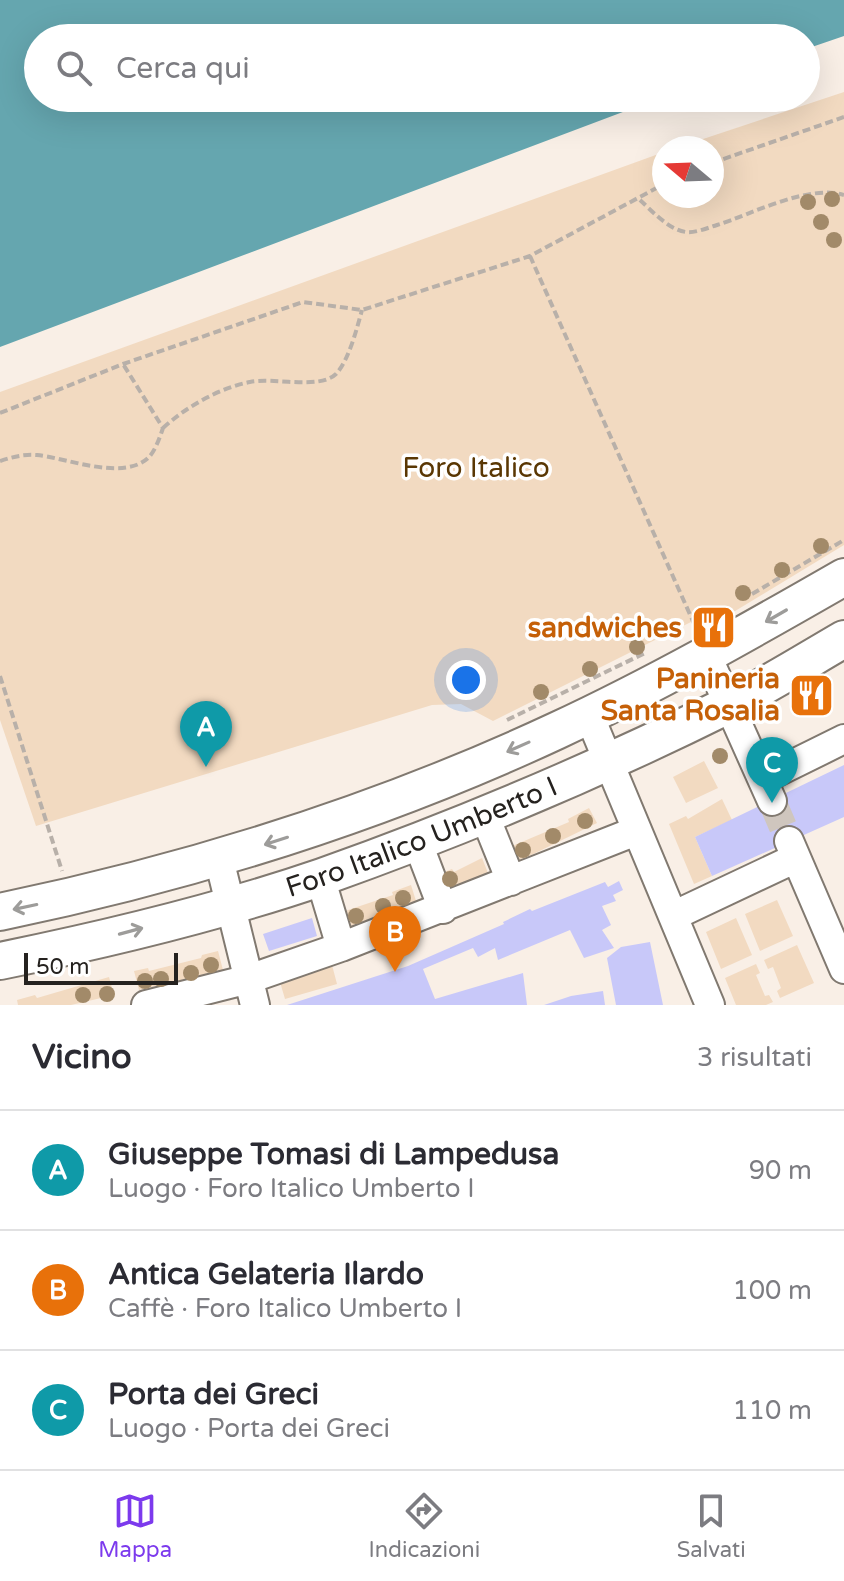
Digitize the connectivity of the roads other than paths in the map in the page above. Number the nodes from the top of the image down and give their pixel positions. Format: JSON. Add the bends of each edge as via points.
{"nodes":[{"id":1,"x":844,"y":577,"type":"edge"},
{"id":2,"x":844,"y":639,"type":"edge"},
{"id":3,"x":701,"y":642,"type":"junction"},
{"id":4,"x":730,"y":704,"type":"junction"},
{"id":5,"x":589,"y":715,"type":"junction"},
{"id":6,"x":844,"y":739,"type":"edge"},
{"id":7,"x":608,"y":760,"type":"junction"},
{"id":8,"x":484,"y":814,"type":"junction"},
{"id":9,"x":636,"y":831,"type":"junction"},
{"id":10,"x":417,"y":841,"type":"junction"},
{"id":11,"x":219,"y":859,"type":"junction"},
{"id":12,"x":320,"y":877,"type":"junction"},
{"id":13,"x":511,"y":881,"type":"junction"},
{"id":14,"x":231,"y":905,"type":"junction"},
{"id":15,"x":443,"y":909,"type":"junction"},
{"id":16,"x":0,"y":912,"type":"edge"},
{"id":17,"x":673,"y":916,"type":"junction"},
{"id":18,"x":341,"y":947,"type":"junction"},
{"id":19,"x":0,"y":961,"type":"edge"},
{"id":20,"x":844,"y":969,"type":"edge"},
{"id":21,"x":252,"y":992,"type":"edge"},
{"id":22,"x":146,"y":1005,"type":"edge"},
{"id":23,"x":710,"y":1005,"type":"edge"}],
"edges":[{"from":1,"to":3,"type":"main road","name":"Foro Italico Umberto I","one_way":true},
{"from":2,"to":4,"type":"main road","name":"Foro Italico Umberto I"},
{"from":3,"to":4,"type":"street"},
{"from":3,"to":5,"type":"main road","name":"Foro Italico Umberto I"},
{"from":4,"to":6,"type":"street","via":[[768,790]]},
{"from":4,"to":7,"type":"main road","name":"Foro Italico Umberto I"},
{"from":5,"to":7,"type":"street"},
{"from":5,"to":11,"type":"main road","name":"Foro Italico Umberto I","one_way":true,"via":[[399,797]]},
{"from":7,"to":8,"type":"main road","name":"Foro Italico Umberto I"},
{"from":7,"to":9,"type":"street"},
{"from":8,"to":10,"type":"main road","name":"Foro Italico Umberto I"},
{"from":8,"to":13,"type":"street"},
{"from":9,"to":13,"type":"street"},
{"from":9,"to":17,"type":"street"},
{"from":10,"to":12,"type":"main road","name":"Foro Italico Umberto I"},
{"from":10,"to":15,"type":"street"},
{"from":11,"to":14,"type":"street"},
{"from":11,"to":16,"type":"main road","name":"Foro Italico Umberto I","one_way":true},
{"from":12,"to":14,"type":"main road","name":"Foro Italico Umberto I"},
{"from":12,"to":18,"type":"street"},
{"from":13,"to":15,"type":"street"},
{"from":19,"to":14,"type":"main road","name":"Foro Italico Umberto I","one_way":true},
{"from":14,"to":21,"type":"street"},
{"from":15,"to":18,"type":"street"},
{"from":17,"to":20,"type":"street","via":[[792,850]]},
{"from":17,"to":23,"type":"street"},
{"from":18,"to":21,"type":"street"},
{"from":21,"to":22,"type":"street"}]}
